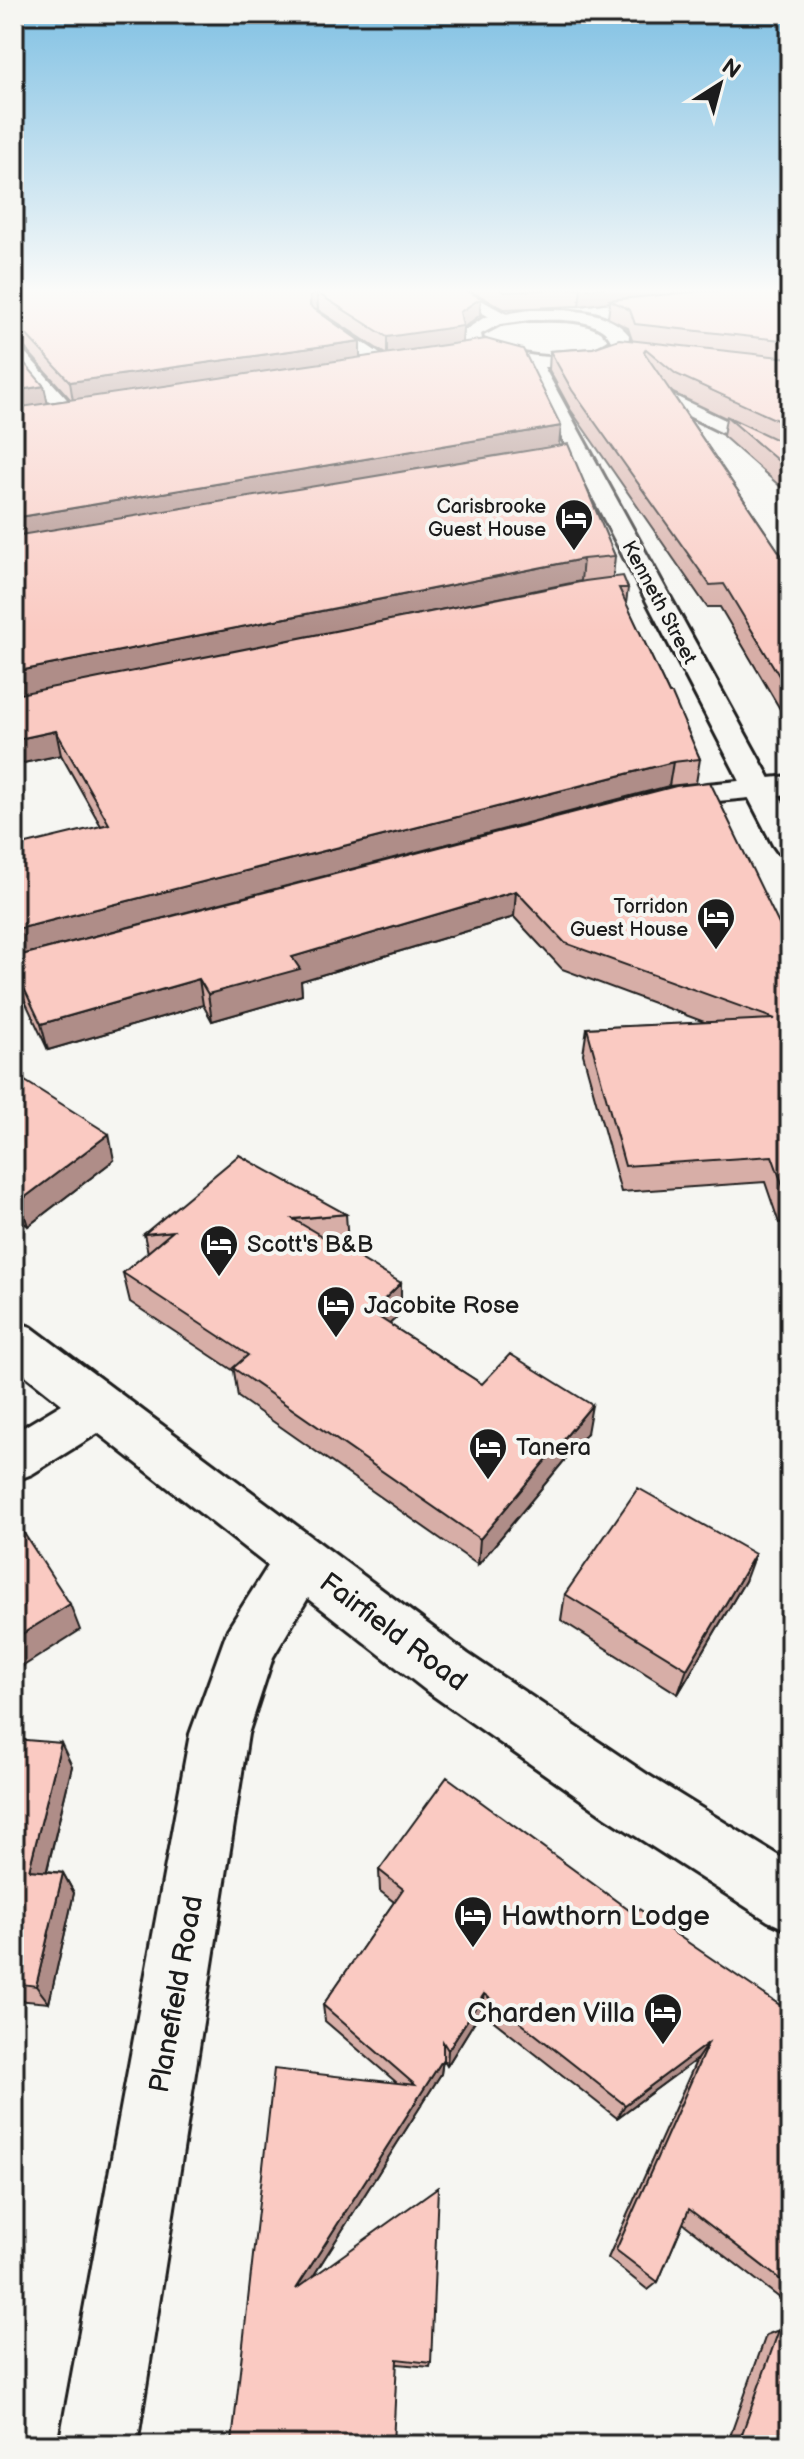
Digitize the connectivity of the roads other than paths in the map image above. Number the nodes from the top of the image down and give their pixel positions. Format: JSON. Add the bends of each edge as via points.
{"nodes":[{"id":1,"x":64,"y":403,"type":"edge"},
{"id":2,"x":554,"y":403,"type":"edge"},
{"id":3,"x":677,"y":403,"type":"edge"},
{"id":4,"x":75,"y":410,"type":"joint"},
{"id":5,"x":41,"y":415,"type":"edge"},
{"id":6,"x":581,"y":452,"type":"junction"},
{"id":7,"x":552,"y":456,"type":"edge"},
{"id":8,"x":790,"y":459,"type":"edge"},
{"id":9,"x":775,"y":786,"type":"edge"},
{"id":10,"x":624,"y":811,"type":"edge"},
{"id":11,"x":790,"y":845,"type":"edge"},
{"id":12,"x":14,"y":1340,"type":"edge"},
{"id":13,"x":100,"y":1406,"type":"junction"},
{"id":14,"x":14,"y":1459,"type":"edge"},
{"id":15,"x":303,"y":1562,"type":"junction"},
{"id":16,"x":790,"y":1899,"type":"edge"},
{"id":17,"x":98,"y":2445,"type":"edge"}],
"edges":[{"from":1,"to":4,"type":"lane"},
{"from":2,"to":6,"type":"main road","name":"Kenneth Street"},
{"from":3,"to":8,"type":"main road"},
{"from":4,"to":5,"type":"main road"},
{"from":6,"to":7,"type":"main road"},
{"from":6,"to":9,"type":"main road","name":"Kenneth Street","via":[[640,586]]},
{"from":9,"to":10,"type":"main road","via":[[682,797]]},
{"from":9,"to":11,"type":"main road","name":"Kenneth Street"},
{"from":12,"to":13,"type":"main road","name":"Fairfield Road"},
{"from":13,"to":14,"type":"main road"},
{"from":13,"to":15,"type":"main road","name":"Fairfield Road"},
{"from":15,"to":16,"type":"main road","name":"Fairfield Road","via":[[448,1673]]},
{"from":15,"to":17,"type":"main road","name":"Planefield Road","via":[[248,1648],[219,1734]]}]}
